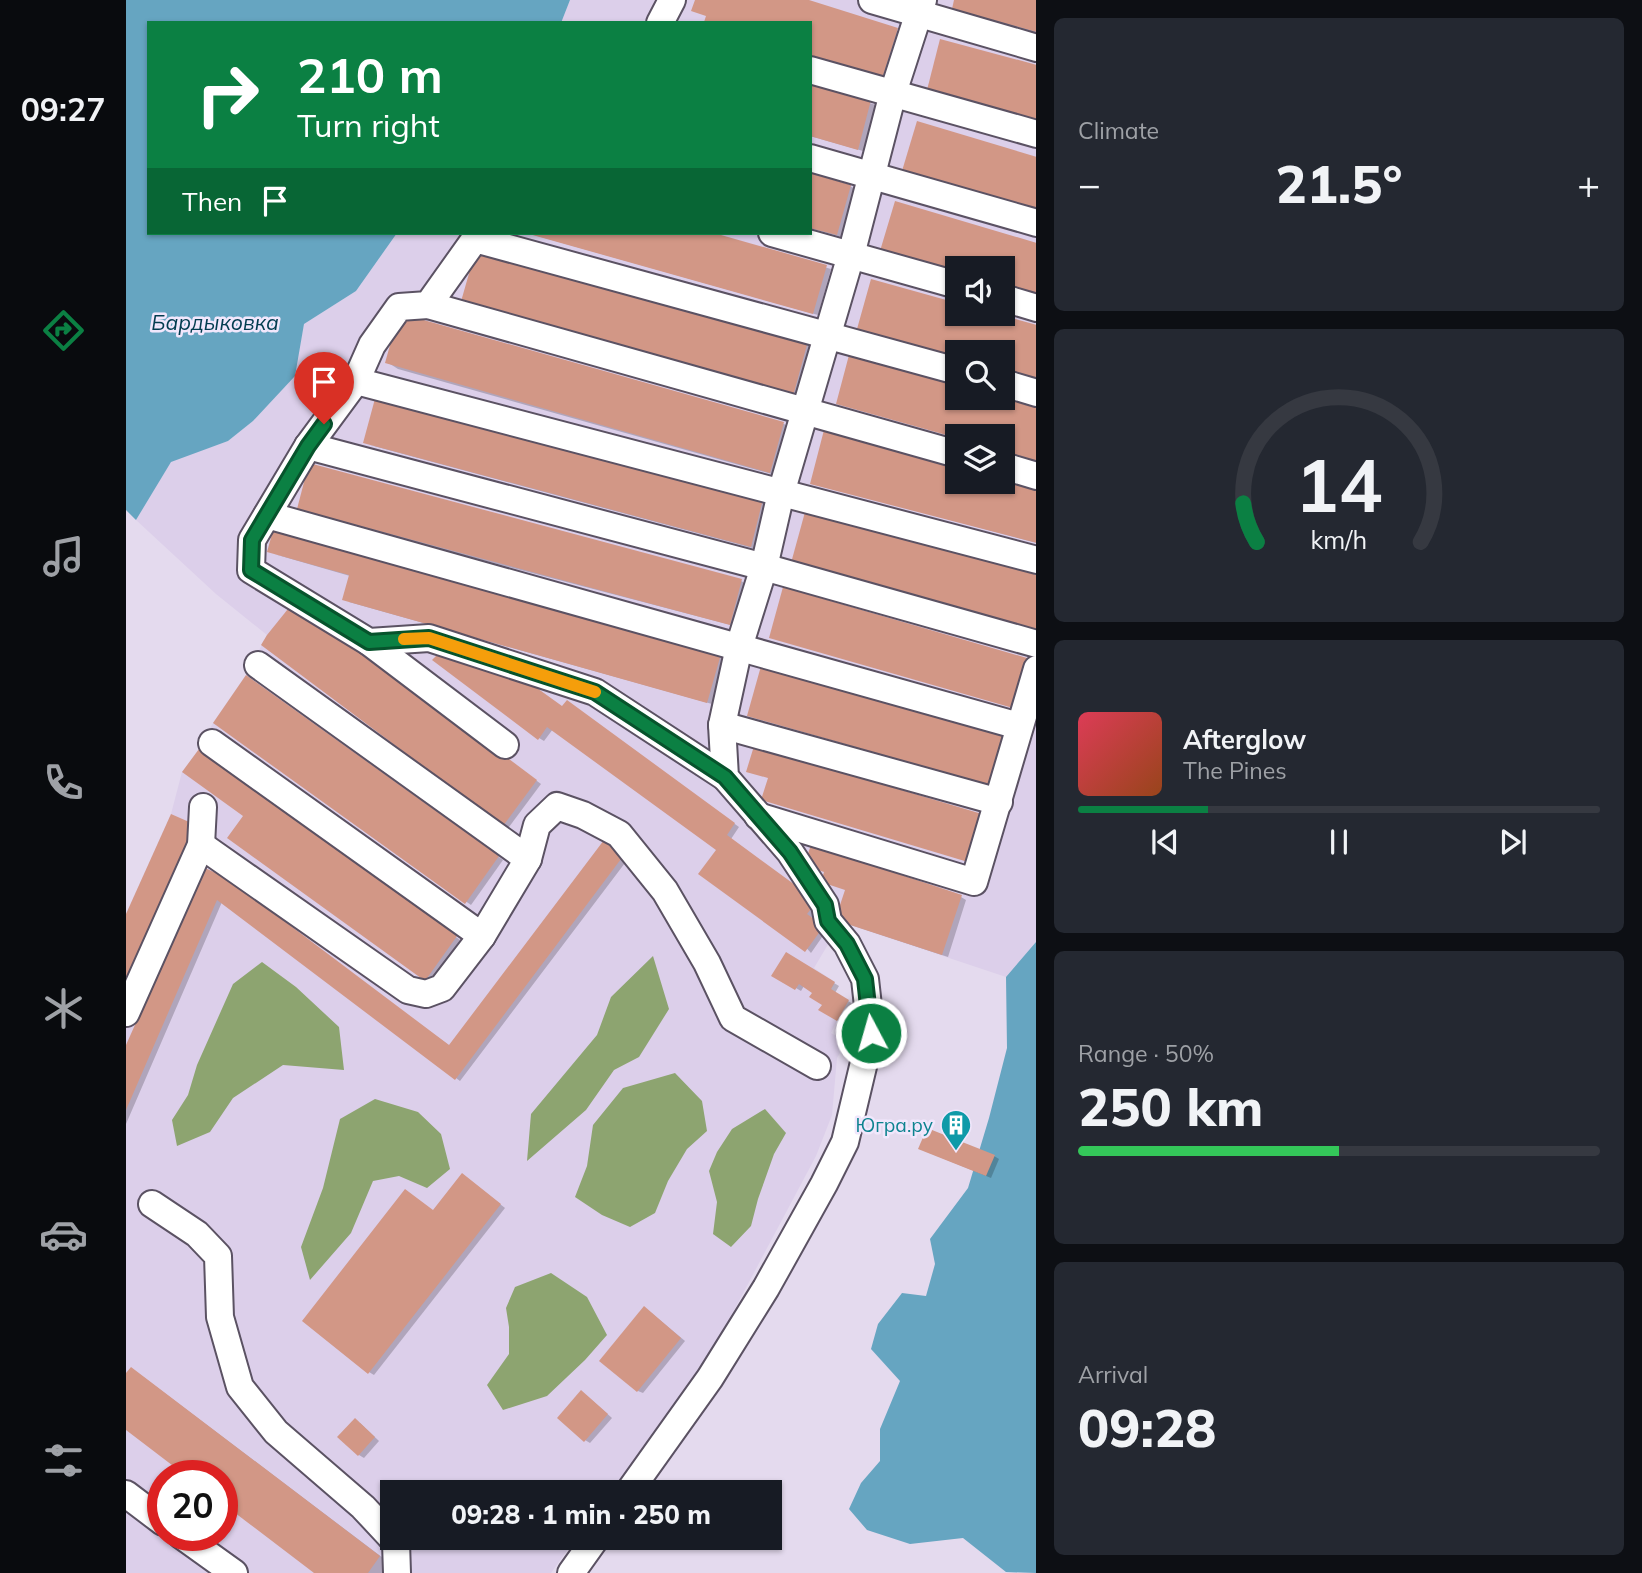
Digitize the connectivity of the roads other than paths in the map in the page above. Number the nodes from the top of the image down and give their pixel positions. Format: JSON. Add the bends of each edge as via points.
{"nodes":[{"id":1,"x":672,"y":0,"type":"edge"},
{"id":2,"x":872,"y":0,"type":"edge"},
{"id":3,"x":921,"y":7,"type":"edge"},
{"id":4,"x":661,"y":21,"type":"edge"},
{"id":5,"x":1036,"y":48,"type":"edge"},
{"id":6,"x":812,"y":71,"type":"edge"},
{"id":7,"x":894,"y":93,"type":"junction"},
{"id":8,"x":1036,"y":134,"type":"edge"},
{"id":9,"x":812,"y":159,"type":"edge"},
{"id":10,"x":872,"y":174,"type":"junction"},
{"id":11,"x":1036,"y":222,"type":"edge"},
{"id":12,"x":779,"y":235,"type":"edge"},
{"id":13,"x":476,"y":236,"type":"edge"},
{"id":14,"x":851,"y":255,"type":"junction"},
{"id":15,"x":945,"y":282,"type":"edge"},
{"id":16,"x":1015,"y":302,"type":"edge"},
{"id":17,"x":428,"y":305,"type":"junction"},
{"id":18,"x":1036,"y":308,"type":"edge"},
{"id":19,"x":827,"y":335,"type":"junction"},
{"id":20,"x":945,"y":368,"type":"edge"},
{"id":21,"x":356,"y":381,"type":"junction"},
{"id":22,"x":1015,"y":387,"type":"edge"},
{"id":23,"x":1036,"y":393,"type":"edge"},
{"id":24,"x":804,"y":411,"type":"junction"},
{"id":25,"x":308,"y":446,"type":"junction"},
{"id":26,"x":945,"y":451,"type":"edge"},
{"id":27,"x":1015,"y":470,"type":"edge"},
{"id":28,"x":1036,"y":476,"type":"edge"},
{"id":29,"x":781,"y":493,"type":"junction"},
{"id":30,"x":267,"y":515,"type":"junction"},
{"id":31,"x":1036,"y":560,"type":"edge"},
{"id":32,"x":764,"y":567,"type":"junction"},
{"id":33,"x":369,"y":642,"type":"junction"},
{"id":34,"x":1036,"y":644,"type":"edge"},
{"id":35,"x":739,"y":647,"type":"junction"},
{"id":36,"x":258,"y":665,"type":"dead end"},
{"id":37,"x":1036,"y":672,"type":"edge"},
{"id":38,"x":722,"y":725,"type":"junction"},
{"id":39,"x":1019,"y":726,"type":"junction"},
{"id":40,"x":212,"y":743,"type":"dead end"},
{"id":41,"x":505,"y":745,"type":"dead end"},
{"id":42,"x":725,"y":777,"type":"junction"},
{"id":43,"x":999,"y":802,"type":"junction"},
{"id":44,"x":203,"y":807,"type":"dead end"},
{"id":45,"x":756,"y":816,"type":"junction"},
{"id":46,"x":201,"y":845,"type":"junction"},
{"id":47,"x":528,"y":859,"type":"junction"},
{"id":48,"x":482,"y":936,"type":"junction"},
{"id":49,"x":126,"y":1013,"type":"edge"},
{"id":50,"x":817,"y":1066,"type":"dead end"},
{"id":51,"x":152,"y":1204,"type":"dead end"},
{"id":52,"x":637,"y":1480,"type":"edge"},
{"id":53,"x":126,"y":1494,"type":"edge"},
{"id":54,"x":147,"y":1510,"type":"edge"},
{"id":55,"x":380,"y":1525,"type":"edge"},
{"id":56,"x":396,"y":1550,"type":"edge"},
{"id":57,"x":587,"y":1550,"type":"edge"},
{"id":58,"x":203,"y":1551,"type":"edge"},
{"id":59,"x":234,"y":1573,"type":"edge"},
{"id":60,"x":397,"y":1573,"type":"edge"},
{"id":61,"x":571,"y":1573,"type":"edge"}],
"edges":[{"from":1,"to":4,"type":"lane"},
{"from":2,"to":3,"type":"lane"},
{"from":3,"to":5,"type":"lane"},
{"from":3,"to":7,"type":"lane"},
{"from":6,"to":7,"type":"lane"},
{"from":7,"to":8,"type":"lane"},
{"from":7,"to":10,"type":"lane"},
{"from":9,"to":10,"type":"lane"},
{"from":10,"to":11,"type":"lane"},
{"from":10,"to":14,"type":"lane"},
{"from":12,"to":14,"type":"lane"},
{"from":13,"to":17,"type":"lane"},
{"from":13,"to":19,"type":"lane"},
{"from":14,"to":15,"type":"lane"},
{"from":14,"to":19,"type":"lane"},
{"from":16,"to":18,"type":"lane"},
{"from":17,"to":21,"type":"lane","via":[[399,307],[372,345]]},
{"from":17,"to":24,"type":"lane"},
{"from":19,"to":20,"type":"lane"},
{"from":19,"to":24,"type":"lane"},
{"from":21,"to":25,"type":"lane"},
{"from":21,"to":29,"type":"lane"},
{"from":22,"to":23,"type":"lane"},
{"from":24,"to":26,"type":"lane"},
{"from":24,"to":29,"type":"lane"},
{"from":25,"to":30,"type":"lane"},
{"from":25,"to":32,"type":"lane"},
{"from":27,"to":28,"type":"lane"},
{"from":29,"to":31,"type":"lane"},
{"from":29,"to":32,"type":"lane"},
{"from":30,"to":33,"type":"lane","via":[[252,540],[251,570]]},
{"from":30,"to":35,"type":"lane"},
{"from":32,"to":34,"type":"lane"},
{"from":32,"to":35,"type":"lane"},
{"from":33,"to":41,"type":"lane"},
{"from":33,"to":42,"type":"lane","via":[[429,638],[595,692]]},
{"from":35,"to":38,"type":"lane"},
{"from":35,"to":39,"type":"lane"},
{"from":36,"to":47,"type":"lane"},
{"from":37,"to":39,"type":"lane"},
{"from":38,"to":42,"type":"lane"},
{"from":38,"to":43,"type":"lane"},
{"from":39,"to":43,"type":"lane"},
{"from":40,"to":48,"type":"lane"},
{"from":42,"to":45,"type":"lane"},
{"from":43,"to":45,"type":"lane","via":[[974,882]]},
{"from":44,"to":46,"type":"lane"},
{"from":45,"to":52,"type":"lane","via":[[790,852],[825,905],[828,921],[847,944],[865,979],[871,1033],[845,1142],[824,1184],[710,1378]]},
{"from":46,"to":48,"type":"lane","via":[[408,990],[426,994],[442,988]]},
{"from":46,"to":49,"type":"lane"},
{"from":47,"to":48,"type":"lane"},
{"from":47,"to":50,"type":"lane","via":[[537,825],[557,806],[619,834],[665,891],[707,962],[733,1018]]},
{"from":51,"to":55,"type":"lane","via":[[197,1234],[218,1256],[220,1317],[240,1387],[276,1432]]},
{"from":53,"to":54,"type":"lane"},
{"from":56,"to":60,"type":"lane"},
{"from":57,"to":61,"type":"lane"},
{"from":58,"to":59,"type":"lane"}]}
